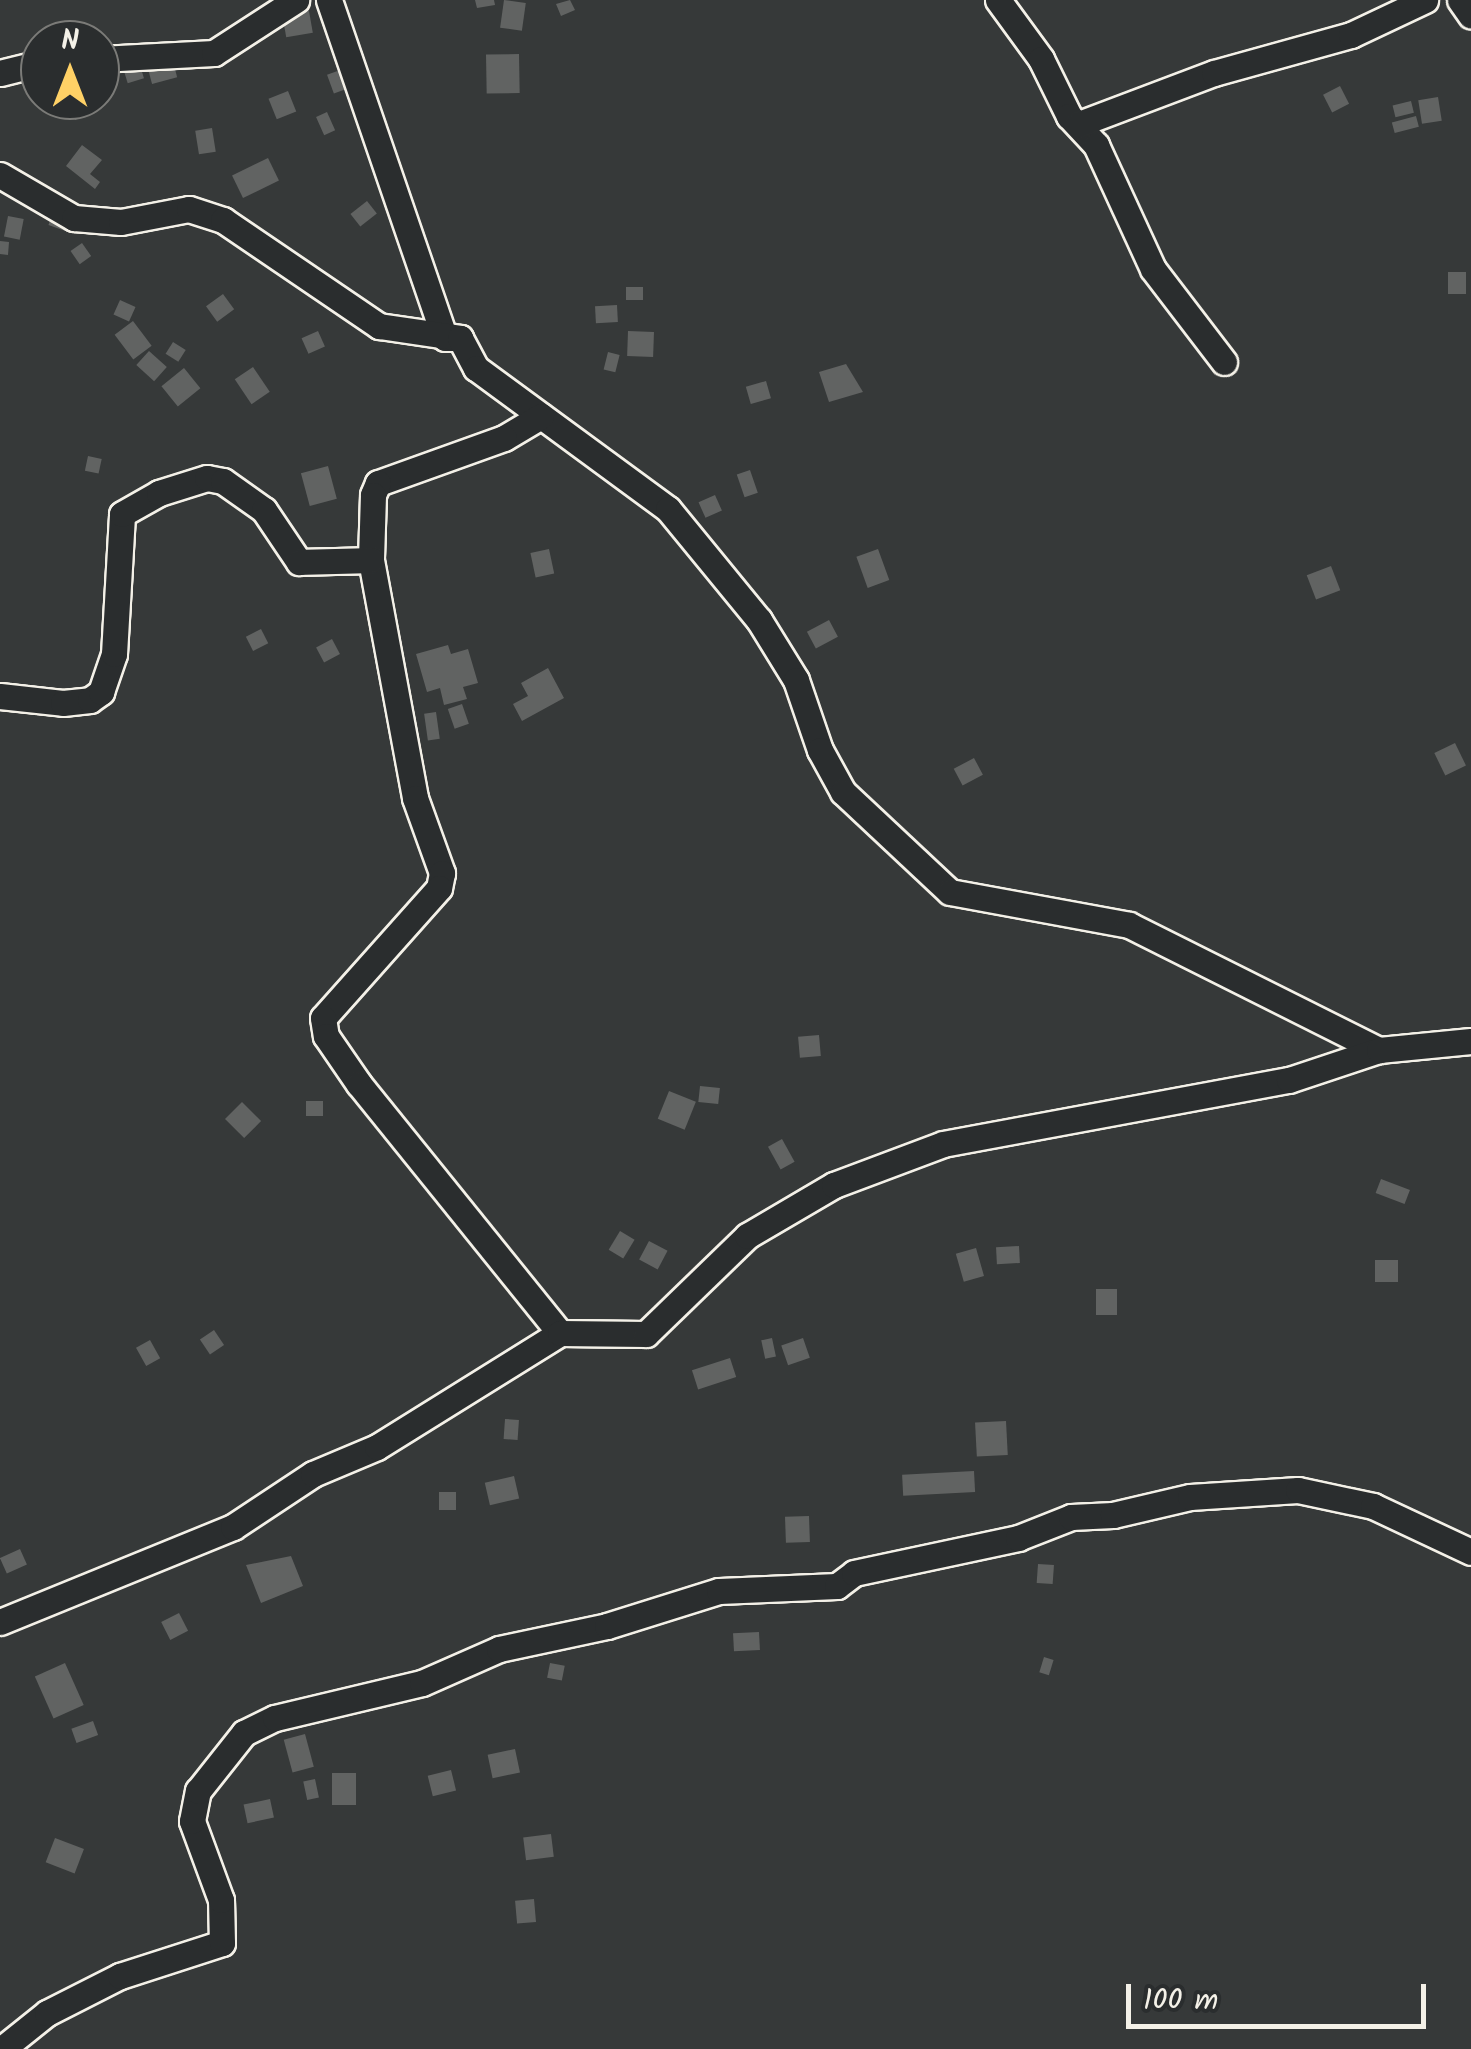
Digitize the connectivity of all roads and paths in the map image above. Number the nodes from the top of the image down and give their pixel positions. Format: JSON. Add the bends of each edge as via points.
{"nodes":[{"id":1,"x":296,"y":0,"type":"edge"},
{"id":2,"x":329,"y":0,"type":"edge"},
{"id":3,"x":998,"y":0,"type":"edge"},
{"id":4,"x":1425,"y":0,"type":"edge"},
{"id":5,"x":1460,"y":0,"type":"edge"},
{"id":6,"x":1471,"y":16,"type":"edge"},
{"id":7,"x":120,"y":58,"type":"edge"},
{"id":8,"x":1080,"y":124,"type":"junction"},
{"id":9,"x":0,"y":175,"type":"edge"},
{"id":10,"x":460,"y":338,"type":"junction"},
{"id":11,"x":1224,"y":362,"type":"dead end"},
{"id":12,"x":540,"y":416,"type":"junction"},
{"id":13,"x":371,"y":560,"type":"junction"},
{"id":14,"x":0,"y":696,"type":"edge"},
{"id":15,"x":1471,"y":1041,"type":"edge"},
{"id":16,"x":1379,"y":1050,"type":"junction"},
{"id":17,"x":560,"y":1333,"type":"junction"},
{"id":18,"x":1471,"y":1552,"type":"edge"},
{"id":19,"x":0,"y":1622,"type":"edge"},
{"id":20,"x":2,"y":2049,"type":"edge"}],
"edges":[{"from":1,"to":7,"type":"street","via":[[214,53]]},
{"from":2,"to":10,"type":"street","via":[[446,338]]},
{"from":3,"to":8,"type":"street"},
{"from":4,"to":8,"type":"street","via":[[1351,35],[1214,73]]},
{"from":5,"to":6,"type":"street"},
{"from":8,"to":11,"type":"street","via":[[1153,268]]},
{"from":9,"to":10,"type":"street","via":[[74,218],[121,222],[189,209],[223,220],[380,326]]},
{"from":10,"to":12,"type":"street","via":[[476,368]]},
{"from":12,"to":13,"type":"street","via":[[504,438],[378,484]]},
{"from":12,"to":16,"type":"street","via":[[668,509],[758,620],[796,680],[843,792],[950,892],[1130,925]]},
{"from":13,"to":14,"type":"street","via":[[300,562],[271,517],[223,481],[207,478],[159,493],[122,514],[114,654],[102,692],[63,703]]},
{"from":13,"to":17,"type":"street","via":[[415,798],[442,874],[439,888],[335,999],[324,1018],[326,1036]]},
{"from":15,"to":16,"type":"street"},
{"from":16,"to":17,"type":"street","via":[[1290,1080],[944,1144],[834,1185],[747,1236],[646,1334]]},
{"from":17,"to":19,"type":"street","via":[[378,1447],[313,1474],[234,1527]]},
{"from":18,"to":20,"type":"street","via":[[1373,1506],[1298,1490],[1190,1497],[1072,1516],[1018,1538],[854,1573],[837,1586],[719,1591],[606,1626],[499,1648],[422,1683],[275,1718],[244,1734],[198,1791],[192,1821],[221,1900],[222,1944],[120,1976],[47,2013]]}]}
